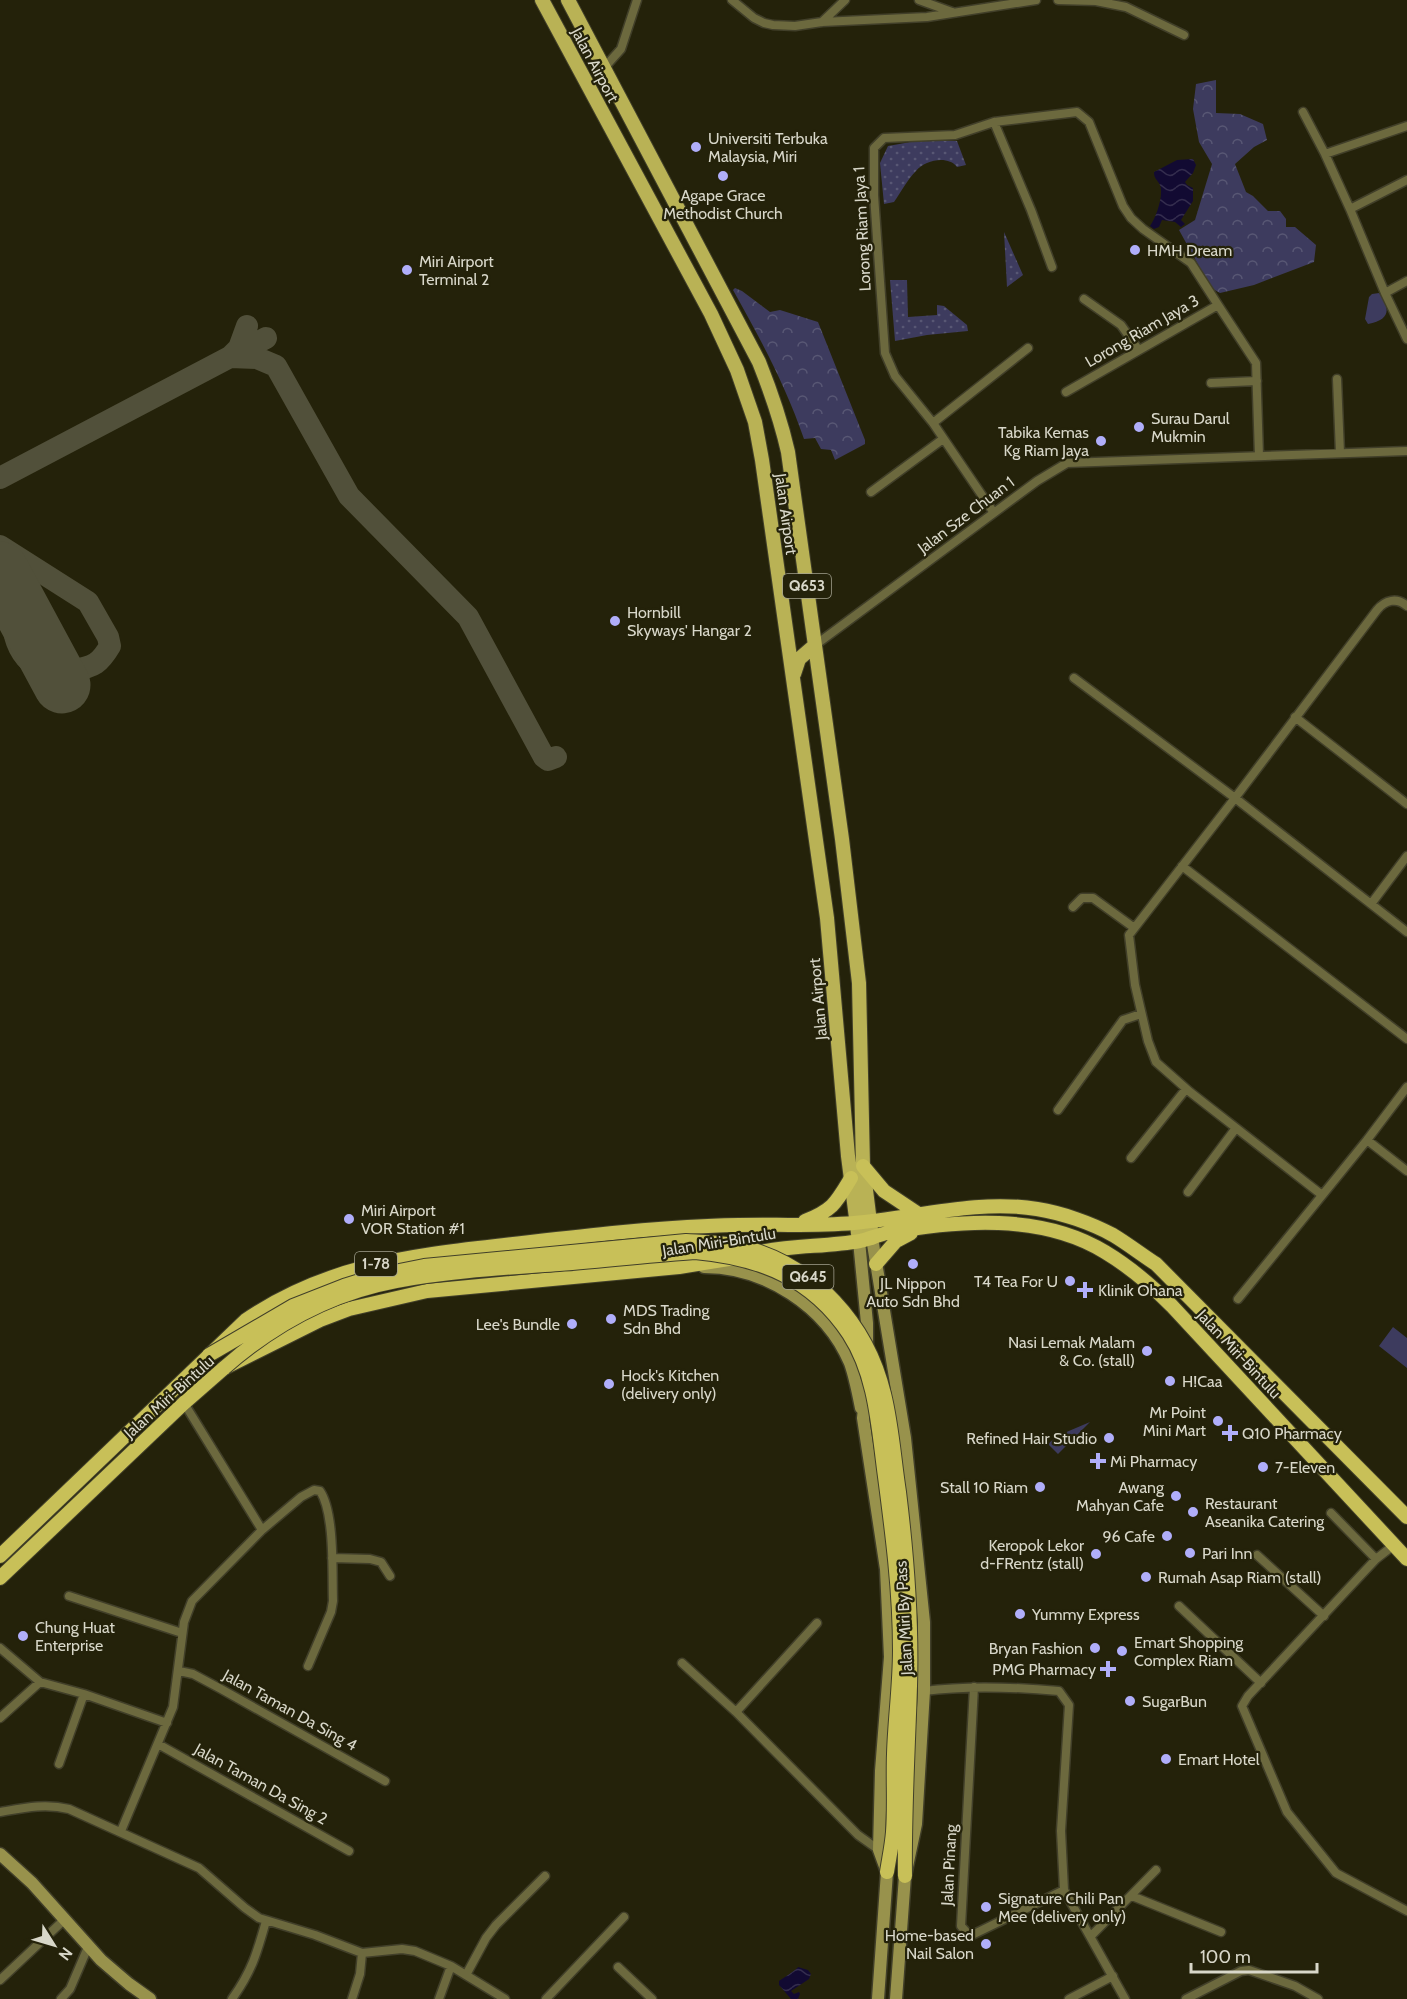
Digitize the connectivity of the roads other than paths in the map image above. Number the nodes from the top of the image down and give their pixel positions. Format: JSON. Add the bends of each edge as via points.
{"nodes":[{"id":1,"x":542,"y":0,"type":"edge"},
{"id":2,"x":568,"y":0,"type":"edge"},
{"id":3,"x":637,"y":0,"type":"edge"},
{"id":4,"x":732,"y":0,"type":"edge"},
{"id":5,"x":844,"y":0,"type":"edge"},
{"id":6,"x":919,"y":0,"type":"edge"},
{"id":7,"x":1036,"y":0,"type":"edge"},
{"id":8,"x":1058,"y":0,"type":"edge"},
{"id":9,"x":1127,"y":3,"type":"edge"},
{"id":10,"x":952,"y":12,"type":"junction"},
{"id":11,"x":822,"y":22,"type":"junction"},
{"id":12,"x":1184,"y":35,"type":"dead end"},
{"id":13,"x":604,"y":68,"type":"junction"},
{"id":14,"x":602,"y":112,"type":"junction"},
{"id":15,"x":1303,"y":112,"type":"dead end"},
{"id":16,"x":994,"y":122,"type":"junction"},
{"id":17,"x":1407,"y":126,"type":"edge"},
{"id":18,"x":1325,"y":154,"type":"junction"},
{"id":19,"x":1407,"y":180,"type":"edge"},
{"id":20,"x":1350,"y":209,"type":"junction"},
{"id":21,"x":1052,"y":267,"type":"dead end"},
{"id":22,"x":1407,"y":281,"type":"edge"},
{"id":23,"x":1385,"y":293,"type":"junction"},
{"id":24,"x":1084,"y":299,"type":"dead end"},
{"id":25,"x":1218,"y":305,"type":"junction"},
{"id":26,"x":1407,"y":339,"type":"edge"},
{"id":27,"x":1028,"y":348,"type":"dead end"},
{"id":28,"x":1138,"y":349,"type":"junction"},
{"id":29,"x":1337,"y":379,"type":"dead end"},
{"id":30,"x":1257,"y":381,"type":"junction"},
{"id":31,"x":1211,"y":383,"type":"dead end"},
{"id":32,"x":1066,"y":392,"type":"dead end"},
{"id":33,"x":933,"y":423,"type":"junction"},
{"id":34,"x":943,"y":439,"type":"junction"},
{"id":35,"x":1407,"y":451,"type":"edge"},
{"id":36,"x":1340,"y":453,"type":"junction"},
{"id":37,"x":1259,"y":456,"type":"junction"},
{"id":38,"x":871,"y":492,"type":"dead end"},
{"id":39,"x":994,"y":513,"type":"junction"},
{"id":40,"x":1407,"y":606,"type":"edge"},
{"id":41,"x":814,"y":646,"type":"junction"},
{"id":42,"x":1074,"y":678,"type":"dead end"},
{"id":43,"x":793,"y":679,"type":"junction"},
{"id":44,"x":1295,"y":717,"type":"junction"},
{"id":45,"x":1235,"y":798,"type":"junction"},
{"id":46,"x":1407,"y":804,"type":"edge"},
{"id":47,"x":1407,"y":856,"type":"edge"},
{"id":48,"x":1182,"y":866,"type":"junction"},
{"id":49,"x":1371,"y":904,"type":"junction"},
{"id":50,"x":1073,"y":907,"type":"dead end"},
{"id":51,"x":1133,"y":927,"type":"junction"},
{"id":52,"x":1407,"y":932,"type":"edge"},
{"id":53,"x":1142,"y":1014,"type":"junction"},
{"id":54,"x":1407,"y":1040,"type":"edge"},
{"id":55,"x":1407,"y":1087,"type":"edge"},
{"id":56,"x":1186,"y":1089,"type":"junction"},
{"id":57,"x":1058,"y":1110,"type":"dead end"},
{"id":58,"x":1236,"y":1128,"type":"junction"},
{"id":59,"x":1367,"y":1140,"type":"junction"},
{"id":60,"x":1131,"y":1158,"type":"dead end"},
{"id":61,"x":864,"y":1166,"type":"junction"},
{"id":62,"x":1407,"y":1171,"type":"edge"},
{"id":63,"x":851,"y":1178,"type":"junction"},
{"id":64,"x":1188,"y":1192,"type":"dead end"},
{"id":65,"x":1322,"y":1195,"type":"junction"},
{"id":66,"x":871,"y":1220,"type":"junction"},
{"id":67,"x":919,"y":1222,"type":"junction"},
{"id":68,"x":856,"y":1223,"type":"junction"},
{"id":69,"x":798,"y":1224,"type":"junction"},
{"id":70,"x":866,"y":1239,"type":"junction"},
{"id":71,"x":876,"y":1264,"type":"junction"},
{"id":72,"x":679,"y":1267,"type":"junction"},
{"id":73,"x":1238,"y":1299,"type":"dead end"},
{"id":74,"x":209,"y":1355,"type":"junction"},
{"id":75,"x":224,"y":1368,"type":"junction"},
{"id":76,"x":184,"y":1403,"type":"junction"},
{"id":77,"x":863,"y":1418,"type":"junction"},
{"id":78,"x":1331,"y":1514,"type":"dead end"},
{"id":79,"x":1407,"y":1517,"type":"edge"},
{"id":80,"x":262,"y":1530,"type":"junction"},
{"id":81,"x":1396,"y":1542,"type":"edge"},
{"id":82,"x":1257,"y":1555,"type":"dead end"},
{"id":83,"x":0,"y":1556,"type":"edge"},
{"id":84,"x":332,"y":1558,"type":"junction"},
{"id":85,"x":1376,"y":1559,"type":"junction"},
{"id":86,"x":1407,"y":1559,"type":"edge"},
{"id":87,"x":390,"y":1576,"type":"dead end"},
{"id":88,"x":0,"y":1578,"type":"edge"},
{"id":89,"x":69,"y":1596,"type":"dead end"},
{"id":90,"x":1179,"y":1606,"type":"dead end"},
{"id":91,"x":1324,"y":1616,"type":"junction"},
{"id":92,"x":817,"y":1623,"type":"dead end"},
{"id":93,"x":182,"y":1633,"type":"junction"},
{"id":94,"x":0,"y":1648,"type":"edge"},
{"id":95,"x":682,"y":1663,"type":"dead end"},
{"id":96,"x":308,"y":1666,"type":"dead end"},
{"id":97,"x":179,"y":1671,"type":"junction"},
{"id":98,"x":40,"y":1682,"type":"junction"},
{"id":99,"x":1261,"y":1683,"type":"junction"},
{"id":100,"x":974,"y":1687,"type":"junction"},
{"id":101,"x":924,"y":1690,"type":"junction"},
{"id":102,"x":84,"y":1694,"type":"junction"},
{"id":103,"x":735,"y":1712,"type":"junction"},
{"id":104,"x":0,"y":1718,"type":"edge"},
{"id":105,"x":167,"y":1723,"type":"junction"},
{"id":106,"x":158,"y":1744,"type":"junction"},
{"id":107,"x":59,"y":1764,"type":"dead end"},
{"id":108,"x":385,"y":1781,"type":"dead end"},
{"id":109,"x":0,"y":1812,"type":"edge"},
{"id":110,"x":121,"y":1831,"type":"junction"},
{"id":111,"x":879,"y":1850,"type":"junction"},
{"id":112,"x":349,"y":1851,"type":"dead end"},
{"id":113,"x":0,"y":1854,"type":"edge"},
{"id":114,"x":1156,"y":1870,"type":"dead end"},
{"id":115,"x":887,"y":1872,"type":"junction"},
{"id":116,"x":545,"y":1876,"type":"dead end"},
{"id":117,"x":905,"y":1876,"type":"junction"},
{"id":118,"x":1064,"y":1890,"type":"junction"},
{"id":119,"x":1132,"y":1896,"type":"junction"},
{"id":120,"x":1407,"y":1911,"type":"edge"},
{"id":121,"x":624,"y":1917,"type":"dead end"},
{"id":122,"x":65,"y":1919,"type":"junction"},
{"id":123,"x":266,"y":1921,"type":"junction"},
{"id":124,"x":1221,"y":1932,"type":"dead end"},
{"id":125,"x":1091,"y":1936,"type":"junction"},
{"id":126,"x":88,"y":1947,"type":"junction"},
{"id":127,"x":362,"y":1953,"type":"junction"},
{"id":128,"x":451,"y":1966,"type":"junction"},
{"id":129,"x":618,"y":1966,"type":"dead end"},
{"id":130,"x":466,"y":1975,"type":"junction"},
{"id":131,"x":1113,"y":1976,"type":"junction"},
{"id":132,"x":0,"y":1980,"type":"edge"},
{"id":133,"x":61,"y":1999,"type":"edge"},
{"id":134,"x":150,"y":1999,"type":"edge"},
{"id":135,"x":232,"y":1999,"type":"edge"},
{"id":136,"x":352,"y":1999,"type":"edge"},
{"id":137,"x":440,"y":1999,"type":"edge"},
{"id":138,"x":505,"y":1999,"type":"edge"},
{"id":139,"x":546,"y":1999,"type":"edge"},
{"id":140,"x":652,"y":1999,"type":"edge"},
{"id":141,"x":878,"y":1999,"type":"edge"},
{"id":142,"x":896,"y":1999,"type":"edge"},
{"id":143,"x":1069,"y":1999,"type":"edge"},
{"id":144,"x":1125,"y":1999,"type":"edge"},
{"id":145,"x":1186,"y":1999,"type":"edge"},
{"id":146,"x":1318,"y":1999,"type":"edge"}],
"edges":[{"from":1,"to":14,"type":"main road","name":"Jalan Airport","number":"Q653"},
{"from":2,"to":13,"type":"main road","name":"Jalan Airport","number":"Q653"},
{"from":3,"to":13,"type":"street","via":[[621,50]]},
{"from":4,"to":11,"type":"street","via":[[754,18],[773,25]]},
{"from":5,"to":11,"type":"street"},
{"from":6,"to":10,"type":"street"},
{"from":7,"to":10,"type":"street"},
{"from":8,"to":9,"type":"street"},
{"from":9,"to":12,"type":"street"},
{"from":10,"to":11,"type":"street","via":[[927,17]]},
{"from":13,"to":14,"type":"main road","via":[[595,79],[594,89]]},
{"from":13,"to":41,"type":"main road","name":"Jalan Airport","number":"Q653","via":[[759,362],[772,395],[788,452]]},
{"from":14,"to":43,"type":"main road","name":"Jalan Airport","number":"Q653","via":[[711,314],[755,422]]},
{"from":15,"to":18,"type":"street"},
{"from":16,"to":21,"type":"street"},
{"from":16,"to":25,"type":"street","name":"Lorong Riam Jaya 1","via":[[1077,112],[1083,116],[1131,218],[1191,263]]},
{"from":16,"to":33,"type":"street","name":"Lorong Riam Jaya 1","via":[[955,135],[884,138],[874,148],[885,353],[895,375]]},
{"from":17,"to":18,"type":"street"},
{"from":18,"to":20,"type":"street"},
{"from":19,"to":20,"type":"street"},
{"from":20,"to":23,"type":"street"},
{"from":22,"to":23,"type":"street"},
{"from":23,"to":26,"type":"street"},
{"from":24,"to":28,"type":"street","via":[[1121,325]]},
{"from":25,"to":28,"type":"street","name":"Lorong Riam Jaya 3"},
{"from":25,"to":30,"type":"street","name":"Lorong Riam Jaya 3","via":[[1256,363]]},
{"from":27,"to":33,"type":"street"},
{"from":28,"to":32,"type":"street","name":"Lorong Riam Jaya 3"},
{"from":29,"to":36,"type":"street"},
{"from":30,"to":31,"type":"street"},
{"from":30,"to":37,"type":"street","name":"Lorong Riam Jaya 3"},
{"from":33,"to":34,"type":"street","name":"Lorong Riam Jaya 1"},
{"from":34,"to":38,"type":"street"},
{"from":34,"to":39,"type":"street","name":"Lorong Riam Jaya 1"},
{"from":35,"to":36,"type":"street","name":"Jalan Sze Chuan 1"},
{"from":36,"to":37,"type":"street","name":"Jalan Sze Chuan 1"},
{"from":37,"to":39,"type":"street","name":"Jalan Sze Chuan 1","via":[[1067,463]]},
{"from":39,"to":41,"type":"street","name":"Jalan Sze Chuan 1"},
{"from":40,"to":44,"type":"street","via":[[1401,601],[1383,603]]},
{"from":41,"to":43,"type":"main road","via":[[799,659]]},
{"from":41,"to":61,"type":"main road","name":"Jalan Airport","number":"Q653","via":[[859,983]]},
{"from":42,"to":45,"type":"street"},
{"from":43,"to":63,"type":"main road","name":"Jalan Airport","number":"Q653","via":[[831,953]]},
{"from":44,"to":45,"type":"street"},
{"from":44,"to":46,"type":"street"},
{"from":45,"to":48,"type":"street"},
{"from":45,"to":49,"type":"street"},
{"from":47,"to":49,"type":"street"},
{"from":48,"to":51,"type":"street"},
{"from":48,"to":54,"type":"street"},
{"from":49,"to":52,"type":"street"},
{"from":50,"to":51,"type":"street","via":[[1082,898],[1093,897]]},
{"from":51,"to":53,"type":"street","via":[[1128,941]]},
{"from":53,"to":56,"type":"street","via":[[1156,1062]]},
{"from":53,"to":57,"type":"street","via":[[1123,1020]]},
{"from":55,"to":59,"type":"street"},
{"from":56,"to":58,"type":"street"},
{"from":56,"to":60,"type":"street"},
{"from":58,"to":64,"type":"street"},
{"from":58,"to":65,"type":"street"},
{"from":59,"to":62,"type":"street"},
{"from":59,"to":65,"type":"street"},
{"from":61,"to":66,"type":"main road","name":"Jalan Airport","number":"Q653"},
{"from":61,"to":67,"type":"highway","via":[[884,1191]]},
{"from":63,"to":68,"type":"main road","name":"Jalan Airport","number":"Q653"},
{"from":63,"to":69,"type":"highway","via":[[826,1213]]},
{"from":65,"to":73,"type":"street"},
{"from":66,"to":67,"type":"highway","name":"Jalan Miri-Bintulu"},
{"from":66,"to":68,"type":"highway","name":"Jalan Miri-Bintulu"},
{"from":66,"to":70,"type":"main road","number":"Q653"},
{"from":67,"to":70,"type":"highway","name":"Jalan Miri-Bintulu"},
{"from":67,"to":71,"type":"highway"},
{"from":67,"to":79,"type":"highway","name":"Jalan Miri-Bintulu","via":[[998,1206],[1037,1209],[1112,1234],[1156,1264]]},
{"from":67,"to":81,"type":"highway","name":"Jalan Miri-Bintulu","via":[[1040,1227],[1104,1251],[1172,1306]]},
{"from":68,"to":69,"type":"highway","name":"Jalan Miri-Bintulu","number":"1-78"},
{"from":68,"to":70,"type":"main road","number":"Q653"},
{"from":69,"to":74,"type":"highway","name":"Jalan Miri-Bintulu","number":"1-78","via":[[707,1226],[572,1237],[432,1253],[365,1266],[330,1276],[268,1305]]},
{"from":70,"to":71,"type":"main road","name":"Jalan Miri By Pass","number":"Q645"},
{"from":70,"to":72,"type":"highway","name":"Jalan Miri-Bintulu","number":"1-78","via":[[773,1249]]},
{"from":70,"to":77,"type":"main road","name":"Jalan Miri By Pass","number":"Q645","via":[[867,1385]]},
{"from":71,"to":101,"type":"main road","name":"Jalan Miri By Pass","number":"Q645","via":[[909,1467],[924,1622]]},
{"from":72,"to":75,"type":"highway","name":"Jalan Miri-Bintulu","number":"1-78","via":[[427,1290],[386,1299],[320,1320]]},
{"from":72,"to":77,"type":"main road","via":[[717,1267],[751,1274],[784,1288],[809,1307],[841,1345],[850,1364]]},
{"from":74,"to":83,"type":"highway","name":"Jalan Miri-Bintulu","number":"1-78"},
{"from":74,"to":117,"type":"highway","number":"Q645","bridge":true,"via":[[293,1306],[361,1280],[424,1266],[686,1241],[714,1242],[744,1247],[812,1280],[840,1306],[859,1333],[875,1365],[888,1413],[909,1603]]},
{"from":75,"to":76,"type":"highway","name":"Jalan Miri-Bintulu","number":"1-78"},
{"from":75,"to":115,"type":"highway","number":"Q645","bridge":true,"via":[[250,1345],[314,1308],[395,1281],[695,1251],[770,1267],[806,1288],[851,1337],[869,1378],[878,1420],[894,1546],[900,1642],[893,1832]]},
{"from":76,"to":80,"type":"street"},
{"from":76,"to":88,"type":"highway","name":"Jalan Miri-Bintulu","number":"1-78"},
{"from":77,"to":111,"type":"main road","name":"Jalan Miri By Pass","number":"Q645","via":[[886,1569],[890,1657]]},
{"from":78,"to":85,"type":"street"},
{"from":80,"to":84,"type":"street","via":[[306,1493],[320,1491],[327,1506]]},
{"from":80,"to":93,"type":"street","via":[[192,1601]]},
{"from":81,"to":85,"type":"street"},
{"from":81,"to":86,"type":"highway","name":"Jalan Miri-Bintulu"},
{"from":82,"to":91,"type":"street"},
{"from":84,"to":87,"type":"street","via":[[381,1562]]},
{"from":84,"to":96,"type":"street","via":[[331,1612]]},
{"from":85,"to":91,"type":"street"},
{"from":89,"to":93,"type":"street"},
{"from":90,"to":99,"type":"street"},
{"from":91,"to":99,"type":"street"},
{"from":92,"to":103,"type":"street"},
{"from":93,"to":97,"type":"street"},
{"from":94,"to":98,"type":"street"},
{"from":95,"to":103,"type":"street"},
{"from":97,"to":105,"type":"street"},
{"from":97,"to":108,"type":"street","name":"Jalan Taman Da Sing 4","via":[[193,1674]]},
{"from":98,"to":102,"type":"street"},
{"from":98,"to":104,"type":"street"},
{"from":99,"to":120,"type":"street","via":[[1242,1706],[1287,1812],[1336,1873]]},
{"from":100,"to":101,"type":"street"},
{"from":100,"to":118,"type":"street","via":[[1059,1691],[1069,1705],[1061,1831]]},
{"from":100,"to":118,"type":"street","name":"Jalan Pinang","via":[[961,1926],[970,1936]]},
{"from":101,"to":117,"type":"main road","name":"Jalan Miri By Pass","number":"Q645","via":[[916,1824]]},
{"from":102,"to":105,"type":"street"},
{"from":102,"to":107,"type":"street"},
{"from":103,"to":111,"type":"street","via":[[858,1835]]},
{"from":105,"to":106,"type":"street"},
{"from":106,"to":110,"type":"street"},
{"from":106,"to":112,"type":"street","name":"Jalan Taman Da Sing 2"},
{"from":109,"to":110,"type":"street","via":[[55,1806]]},
{"from":110,"to":123,"type":"street","via":[[199,1868]]},
{"from":111,"to":115,"type":"main road","name":"Jalan Miri By Pass","number":"Q645"},
{"from":113,"to":122,"type":"main road"},
{"from":114,"to":119,"type":"street"},
{"from":115,"to":141,"type":"main road","name":"Jalan Miri By Pass","number":"Q645"},
{"from":116,"to":130,"type":"street","via":[[496,1925]]},
{"from":117,"to":142,"type":"main road","name":"Jalan Miri By Pass","number":"Q645"},
{"from":118,"to":125,"type":"street"},
{"from":119,"to":124,"type":"street"},
{"from":119,"to":125,"type":"street"},
{"from":121,"to":139,"type":"street"},
{"from":122,"to":126,"type":"main road"},
{"from":122,"to":132,"type":"street"},
{"from":123,"to":127,"type":"street"},
{"from":123,"to":135,"type":"street","via":[[253,1966]]},
{"from":125,"to":131,"type":"street"},
{"from":126,"to":133,"type":"street","via":[[70,1989]]},
{"from":126,"to":134,"type":"main road"},
{"from":127,"to":128,"type":"street","via":[[408,1950]]},
{"from":127,"to":136,"type":"street"},
{"from":128,"to":130,"type":"street"},
{"from":128,"to":137,"type":"street"},
{"from":129,"to":140,"type":"street"},
{"from":130,"to":138,"type":"street"},
{"from":131,"to":143,"type":"street"},
{"from":131,"to":144,"type":"street"},
{"from":145,"to":146,"type":"street","via":[[1249,1970],[1295,1986]]}]}
